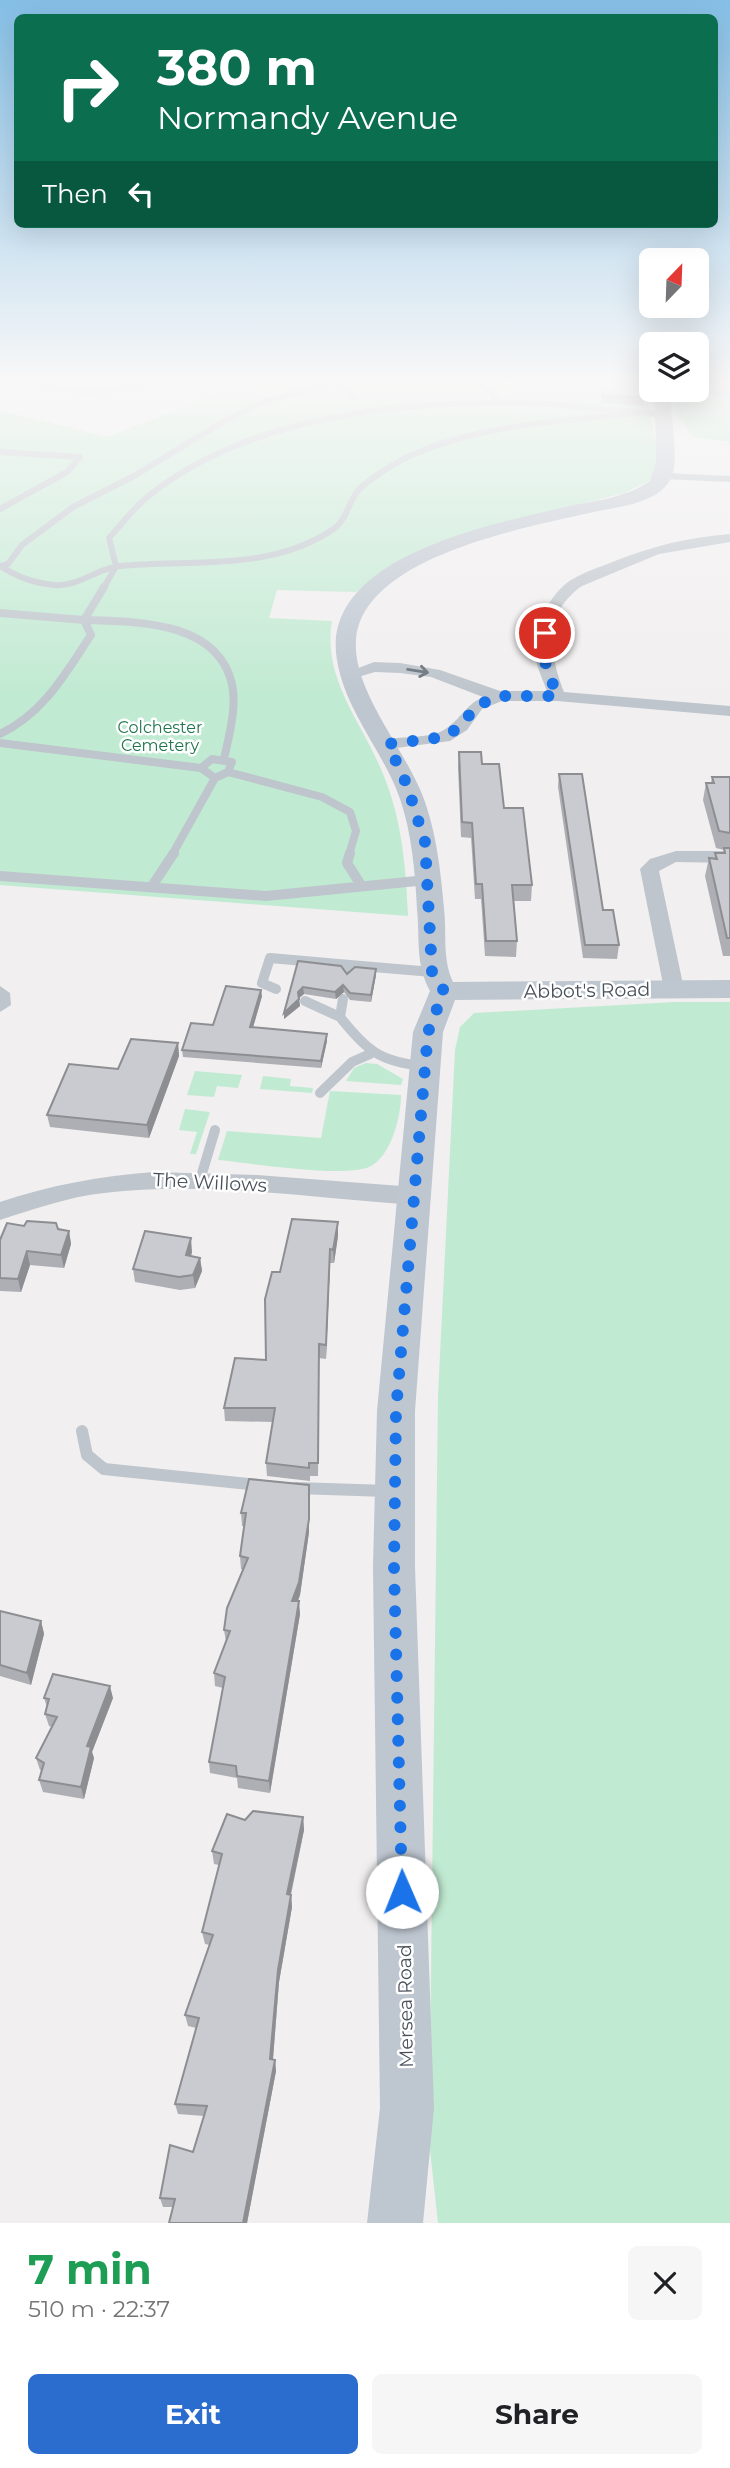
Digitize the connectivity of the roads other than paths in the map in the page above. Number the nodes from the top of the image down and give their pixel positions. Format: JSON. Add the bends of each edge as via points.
{"nodes":[{"id":1,"x":42,"y":486,"type":"edge"},
{"id":2,"x":115,"y":486,"type":"edge"},
{"id":3,"x":165,"y":486,"type":"edge"},
{"id":4,"x":365,"y":486,"type":"edge"},
{"id":5,"x":653,"y":486,"type":"edge"},
{"id":6,"x":0,"y":509,"type":"edge"},
{"id":7,"x":730,"y":538,"type":"edge"},
{"id":8,"x":0,"y":566,"type":"edge"},
{"id":9,"x":117,"y":566,"type":"junction"},
{"id":10,"x":0,"y":613,"type":"edge"},
{"id":11,"x":84,"y":620,"type":"junction"},
{"id":12,"x":351,"y":674,"type":"junction"},
{"id":13,"x":500,"y":696,"type":"junction"},
{"id":14,"x":557,"y":696,"type":"junction"},
{"id":15,"x":730,"y":711,"type":"edge"},
{"id":16,"x":0,"y":734,"type":"edge"},
{"id":17,"x":0,"y":743,"type":"edge"},
{"id":18,"x":388,"y":744,"type":"junction"},
{"id":19,"x":224,"y":759,"type":"junction"},
{"id":20,"x":201,"y":768,"type":"junction"},
{"id":21,"x":228,"y":772,"type":"junction"},
{"id":22,"x":215,"y":778,"type":"junction"},
{"id":23,"x":730,"y":857,"type":"edge"},
{"id":24,"x":0,"y":876,"type":"edge"},
{"id":25,"x":427,"y":880,"type":"junction"},
{"id":26,"x":361,"y":885,"type":"junction"},
{"id":27,"x":152,"y":886,"type":"junction"},
{"id":28,"x":438,"y":982,"type":"junction"},
{"id":29,"x":276,"y":989,"type":"dead end"},
{"id":30,"x":674,"y":989,"type":"junction"},
{"id":31,"x":730,"y":989,"type":"edge"},
{"id":32,"x":0,"y":992,"type":"edge"},
{"id":33,"x":343,"y":999,"type":"dead end"},
{"id":34,"x":305,"y":1001,"type":"dead end"},
{"id":35,"x":0,"y":1005,"type":"edge"},
{"id":36,"x":340,"y":1017,"type":"junction"},
{"id":37,"x":370,"y":1054,"type":"junction"},
{"id":38,"x":425,"y":1066,"type":"junction"},
{"id":39,"x":320,"y":1093,"type":"dead end"},
{"id":40,"x":215,"y":1130,"type":"dead end"},
{"id":41,"x":200,"y":1180,"type":"junction"},
{"id":42,"x":414,"y":1196,"type":"junction"},
{"id":43,"x":3,"y":1206,"type":"edge"},
{"id":44,"x":82,"y":1432,"type":"dead end"},
{"id":45,"x":395,"y":1492,"type":"junction"},
{"id":46,"x":395,"y":2223,"type":"edge"}],
"edges":[{"from":1,"to":6,"type":"lane"},
{"from":2,"to":8,"type":"lane","via":[[73,507]]},
{"from":3,"to":9,"type":"lane","via":[[109,538]]},
{"from":4,"to":9,"type":"lane","via":[[338,526],[295,550],[239,561]]},
{"from":5,"to":12,"type":"main road","name":"Mersea Road","via":[[480,535],[393,574],[352,607],[345,642]]},
{"from":7,"to":14,"type":"street","via":[[702,539],[650,551],[568,589],[545,633],[542,653]]},
{"from":8,"to":9,"type":"lane","via":[[6,575],[57,585]]},
{"from":9,"to":11,"type":"lane"},
{"from":10,"to":11,"type":"lane"},
{"from":11,"to":16,"type":"lane","via":[[91,635],[54,692]]},
{"from":11,"to":19,"type":"lane","via":[[162,624],[212,647],[225,660],[231,692],[232,733]]},
{"from":12,"to":13,"type":"street","one_way":true,"via":[[373,667],[434,673]]},
{"from":12,"to":18,"type":"main road","name":"Mersea Road"},
{"from":13,"to":14,"type":"street"},
{"from":13,"to":18,"type":"street","via":[[476,706],[461,726],[444,737]]},
{"from":14,"to":15,"type":"street"},
{"from":17,"to":20,"type":"lane"},
{"from":18,"to":25,"type":"main road","name":"Mersea Road","via":[[425,842]]},
{"from":19,"to":20,"type":"lane","via":[[212,759]]},
{"from":19,"to":21,"type":"lane","via":[[232,762]]},
{"from":20,"to":22,"type":"lane"},
{"from":21,"to":22,"type":"lane"},
{"from":21,"to":26,"type":"lane","via":[[322,797],[350,812],[356,831],[347,863]]},
{"from":22,"to":27,"type":"lane","via":[[190,828]]},
{"from":23,"to":30,"type":"street","via":[[676,857],[649,869]]},
{"from":24,"to":27,"type":"lane"},
{"from":25,"to":26,"type":"lane"},
{"from":25,"to":28,"type":"main road","name":"Mersea Road"},
{"from":26,"to":27,"type":"lane","via":[[266,896]]},
{"from":28,"to":29,"type":"lane","via":[[270,958],[262,983]]},
{"from":28,"to":30,"type":"main road","name":"Abbot's Road"},
{"from":28,"to":38,"type":"main road","name":"Mersea Road"},
{"from":30,"to":31,"type":"main road","name":"Abbot's Road"},
{"from":32,"to":35,"type":"street"},
{"from":33,"to":36,"type":"lane"},
{"from":34,"to":36,"type":"lane"},
{"from":36,"to":37,"type":"lane"},
{"from":37,"to":38,"type":"lane"},
{"from":37,"to":39,"type":"lane","via":[[354,1058],[331,1087]]},
{"from":38,"to":42,"type":"main road","name":"Mersea Road"},
{"from":40,"to":41,"type":"lane"},
{"from":41,"to":42,"type":"street","name":"The Willows"},
{"from":41,"to":43,"type":"street","name":"The Willows","via":[[132,1179],[67,1189]]},
{"from":42,"to":45,"type":"main road","name":"Mersea Road","via":[[396,1411]]},
{"from":44,"to":45,"type":"lane","via":[[85,1456],[104,1469],[280,1487]]},
{"from":45,"to":46,"type":"main road","name":"Mersea Road","via":[[407,2108]]}]}
